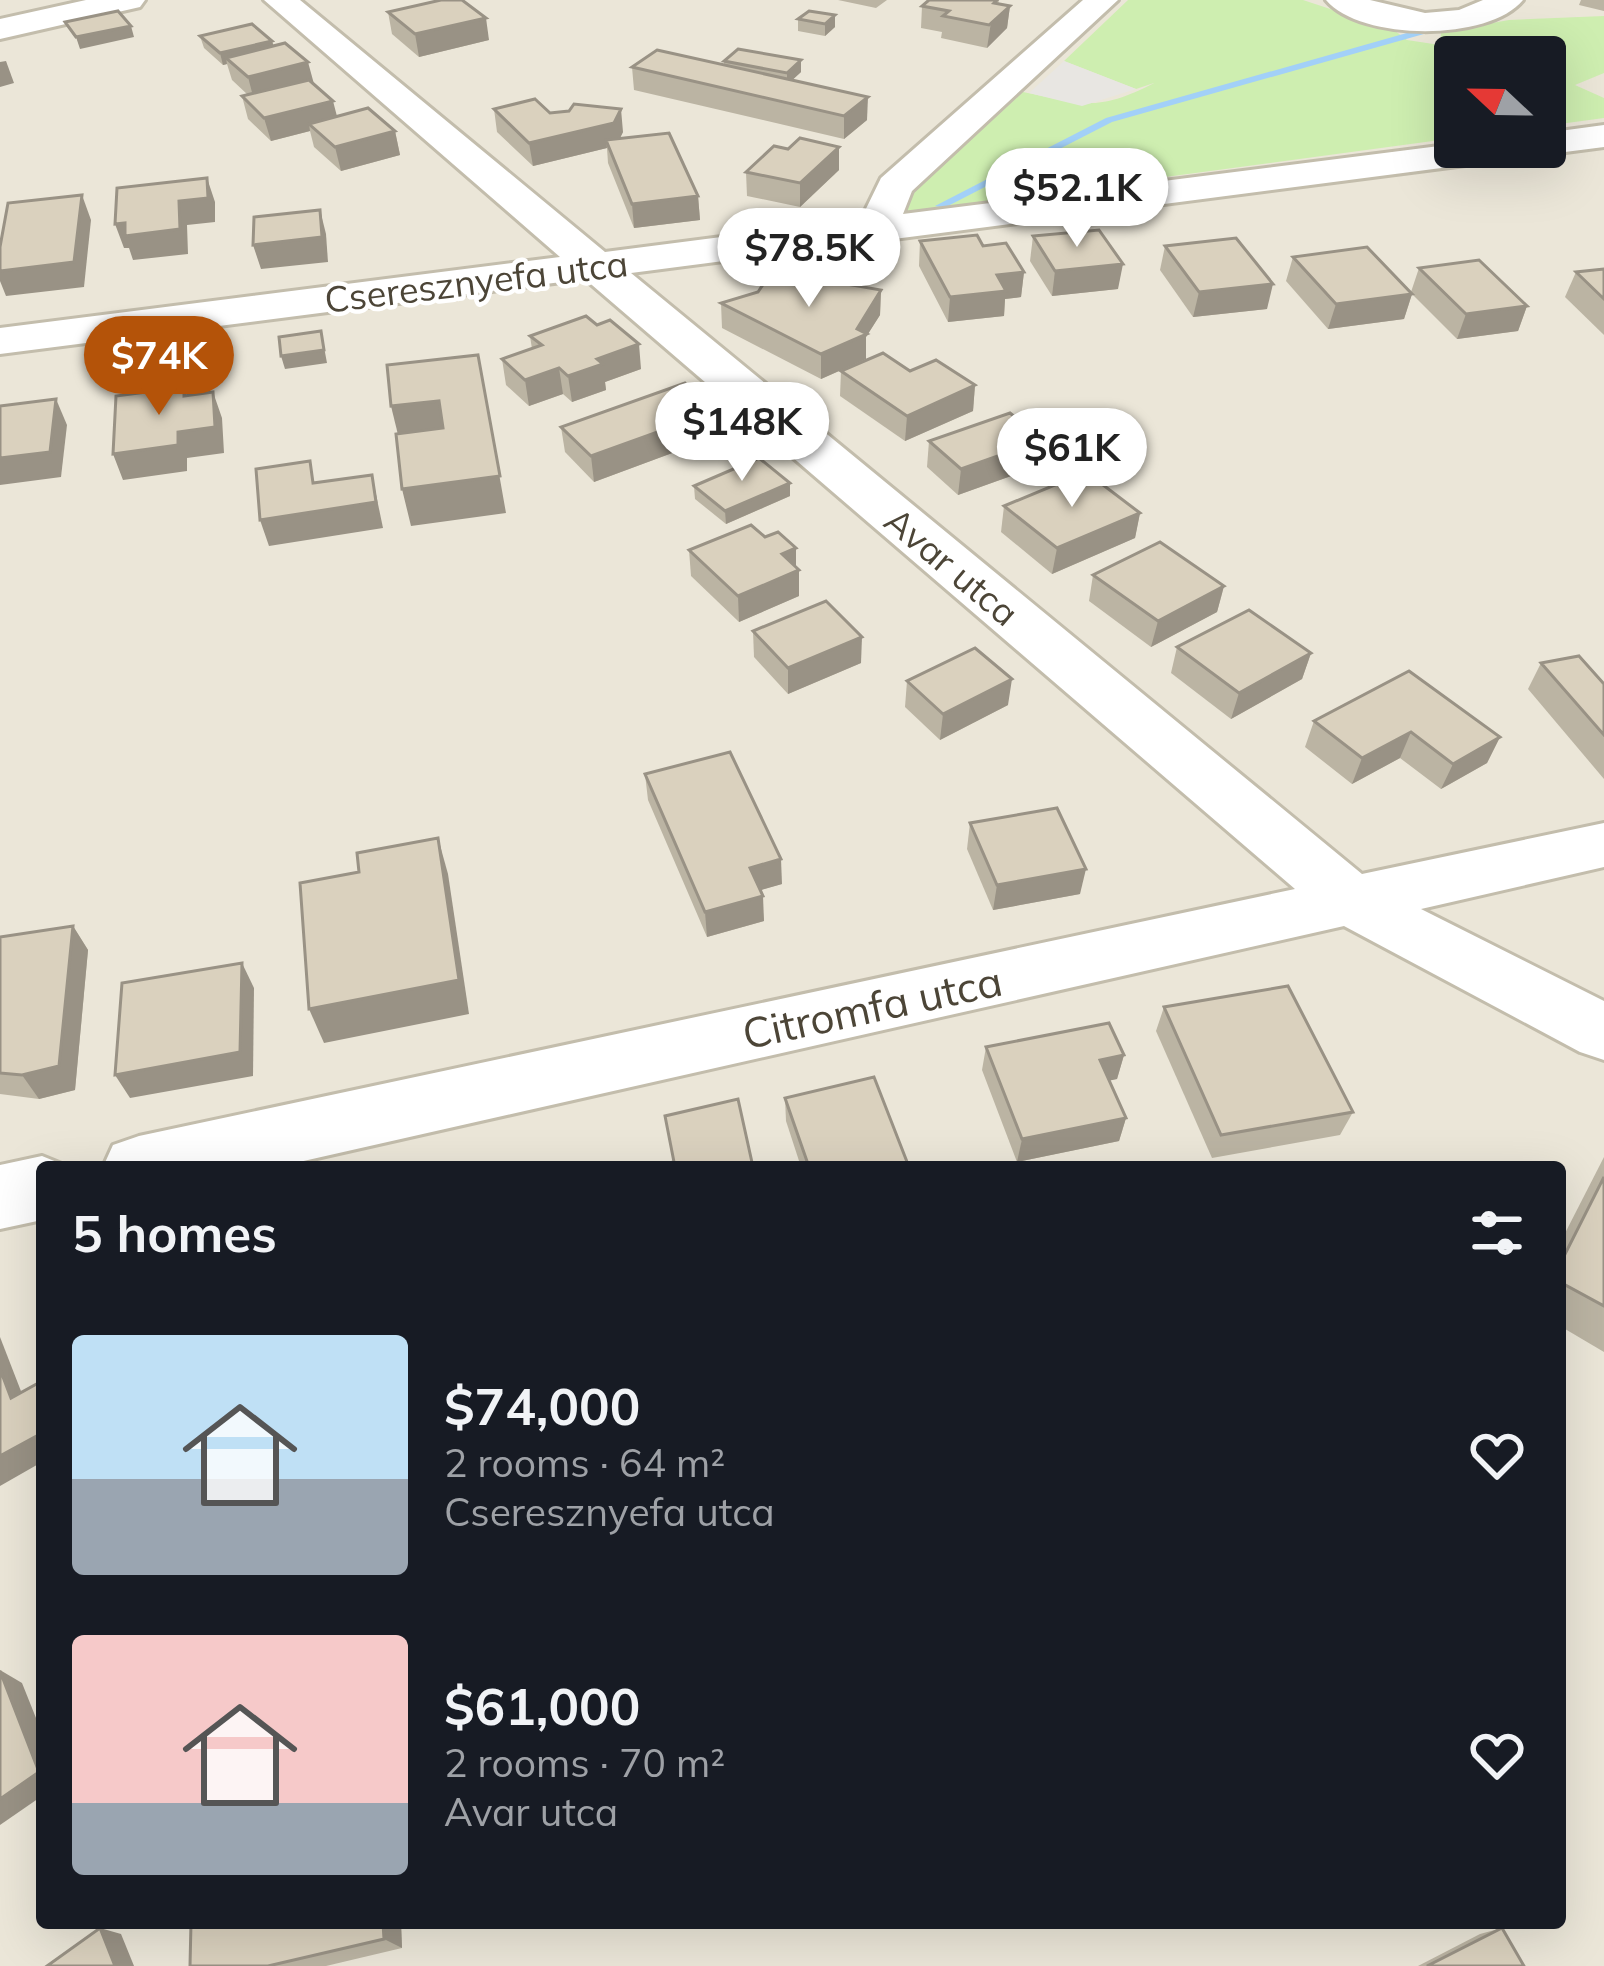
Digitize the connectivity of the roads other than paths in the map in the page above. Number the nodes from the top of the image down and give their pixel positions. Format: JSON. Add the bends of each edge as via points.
{"nodes":[{"id":1,"x":130,"y":0,"type":"edge"},
{"id":2,"x":280,"y":0,"type":"edge"},
{"id":3,"x":1102,"y":0,"type":"edge"},
{"id":4,"x":1342,"y":0,"type":"edge"},
{"id":5,"x":1507,"y":0,"type":"edge"},
{"id":6,"x":0,"y":29,"type":"edge"},
{"id":7,"x":1604,"y":136,"type":"edge"},
{"id":8,"x":1566,"y":141,"type":"edge"},
{"id":9,"x":1434,"y":159,"type":"edge"},
{"id":10,"x":876,"y":232,"type":"junction"},
{"id":11,"x":593,"y":266,"type":"junction"},
{"id":12,"x":0,"y":341,"type":"edge"},
{"id":13,"x":1604,"y":845,"type":"edge"},
{"id":14,"x":1353,"y":902,"type":"junction"},
{"id":15,"x":1604,"y":1034,"type":"edge"},
{"id":16,"x":166,"y":1161,"type":"edge"},
{"id":17,"x":36,"y":1189,"type":"edge"},
{"id":18,"x":0,"y":1197,"type":"edge"}],
"edges":[{"from":1,"to":6,"type":"street"},
{"from":2,"to":11,"type":"street","name":"Avar utca"},
{"from":3,"to":10,"type":"street","via":[[895,186]]},
{"from":4,"to":5,"type":"street","via":[[1406,24],[1464,20]]},
{"from":7,"to":8,"type":"street"},
{"from":9,"to":10,"type":"street","name":"Cseresznyefa utca"},
{"from":10,"to":11,"type":"street","name":"Cseresznyefa utca"},
{"from":11,"to":12,"type":"street","name":"Cseresznyefa utca"},
{"from":11,"to":14,"type":"street","name":"Avar utca"},
{"from":13,"to":14,"type":"street","name":"Citromfa utca"},
{"from":14,"to":15,"type":"street","name":"Avar utca"},
{"from":14,"to":16,"type":"street","name":"Citromfa utca"},
{"from":17,"to":18,"type":"street"}]}
